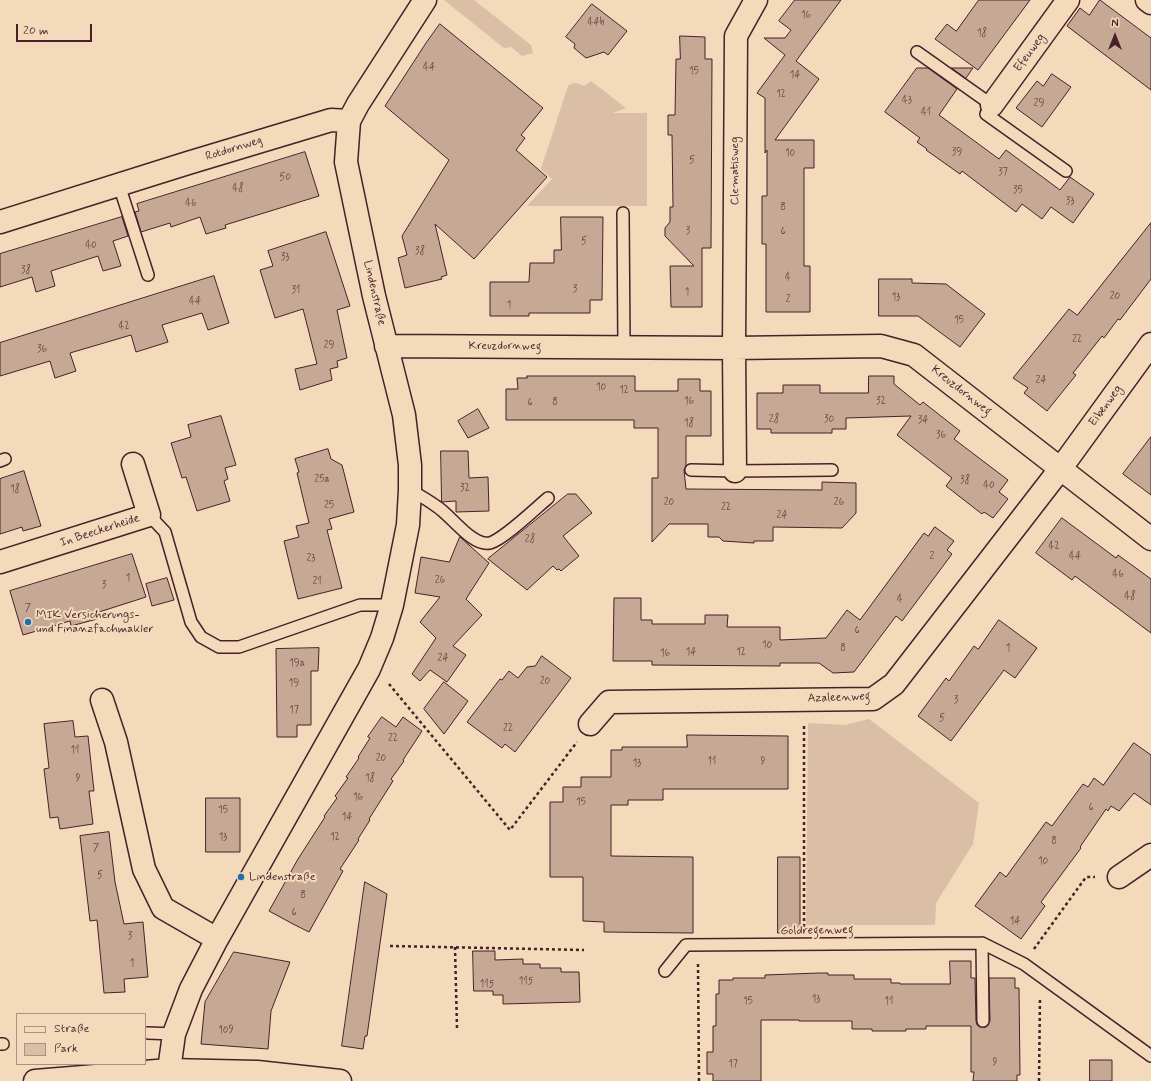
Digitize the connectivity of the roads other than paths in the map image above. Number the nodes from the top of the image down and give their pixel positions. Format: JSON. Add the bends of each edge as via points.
{"nodes":[{"id":1,"x":424,"y":0,"type":"edge"},
{"id":2,"x":756,"y":0,"type":"edge"},
{"id":3,"x":1068,"y":0,"type":"edge"},
{"id":4,"x":1147,"y":0,"type":"edge"},
{"id":5,"x":1151,"y":3,"type":"edge"},
{"id":6,"x":917,"y":52,"type":"dead end"},
{"id":7,"x":992,"y":106,"type":"junction"},
{"id":8,"x":349,"y":121,"type":"junction"},
{"id":9,"x":1066,"y":171,"type":"dead end"},
{"id":10,"x":119,"y":184,"type":"junction"},
{"id":11,"x":623,"y":213,"type":"dead end"},
{"id":12,"x":0,"y":222,"type":"edge"},
{"id":13,"x":148,"y":275,"type":"dead end"},
{"id":14,"x":1151,"y":344,"type":"edge"},
{"id":15,"x":386,"y":346,"type":"junction"},
{"id":16,"x":624,"y":347,"type":"junction"},
{"id":17,"x":734,"y":348,"type":"junction"},
{"id":18,"x":134,"y":464,"type":"dead end"},
{"id":19,"x":1061,"y":468,"type":"junction"},
{"id":20,"x":691,"y":470,"type":"dead end"},
{"id":21,"x":832,"y":470,"type":"dead end"},
{"id":22,"x":735,"y":471,"type":"junction"},
{"id":23,"x":410,"y":490,"type":"junction"},
{"id":24,"x":548,"y":498,"type":"dead end"},
{"id":25,"x":149,"y":515,"type":"junction"},
{"id":26,"x":1151,"y":539,"type":"edge"},
{"id":27,"x":0,"y":562,"type":"edge"},
{"id":28,"x":392,"y":605,"type":"junction"},
{"id":29,"x":102,"y":700,"type":"dead end"},
{"id":30,"x":590,"y":724,"type":"road end"},
{"id":31,"x":1151,"y":856,"type":"edge"},
{"id":32,"x":1119,"y":877,"type":"road end"},
{"id":33,"x":217,"y":939,"type":"junction"},
{"id":34,"x":982,"y":943,"type":"junction"},
{"id":35,"x":665,"y":971,"type":"dead end"},
{"id":36,"x":983,"y":1021,"type":"dead end"},
{"id":37,"x":148,"y":1033,"type":"dead end"},
{"id":38,"x":174,"y":1034,"type":"junction"},
{"id":39,"x":1151,"y":1056,"type":"edge"},
{"id":40,"x":170,"y":1070,"type":"junction"},
{"id":41,"x":256,"y":1077,"type":"edge"},
{"id":42,"x":34,"y":1081,"type":"edge"},
{"id":43,"x":340,"y":1081,"type":"edge"}],
"edges":[{"from":1,"to":8,"type":"street","name":"Lindenstraße"},
{"from":2,"to":17,"type":"street","name":"Clematisweg","via":[[736,36]]},
{"from":3,"to":7,"type":"street","name":"Efeuweg"},
{"from":4,"to":5,"type":"street"},
{"from":6,"to":7,"type":"lane"},
{"from":7,"to":9,"type":"lane","via":[[986,114]]},
{"from":8,"to":10,"type":"street","name":"Rotdornweg","via":[[331,120]]},
{"from":8,"to":15,"type":"street","name":"Lindenstraße","via":[[346,162]]},
{"from":10,"to":12,"type":"street","name":"Rotdornweg"},
{"from":10,"to":13,"type":"lane"},
{"from":11,"to":16,"type":"lane"},
{"from":14,"to":19,"type":"street","name":"Eibenweg"},
{"from":15,"to":16,"type":"street","name":"Kreuzdornweg"},
{"from":15,"to":23,"type":"street","name":"Lindenstraße","via":[[404,415],[410,464]]},
{"from":16,"to":17,"type":"street","name":"Kreuzdornweg"},
{"from":17,"to":19,"type":"street","name":"Kreuzdornweg","via":[[881,346],[914,355]]},
{"from":17,"to":22,"type":"street"},
{"from":18,"to":25,"type":"street","name":"In Beeckerheide"},
{"from":19,"to":26,"type":"street","name":"Kreuzdornweg"},
{"from":19,"to":30,"type":"street","name":"Azaleenweg","via":[[894,684],[873,699],[609,702]]},
{"from":20,"to":22,"type":"lane"},
{"from":21,"to":22,"type":"lane"},
{"from":23,"to":24,"type":"lane","via":[[437,506],[478,542],[489,543],[501,538]]},
{"from":23,"to":28,"type":"street","name":"Lindenstraße","via":[[408,525]]},
{"from":25,"to":27,"type":"street","name":"In Beeckerheide"},
{"from":25,"to":28,"type":"lane","via":[[165,532],[191,622],[201,637],[220,647],[239,647],[360,605]]},
{"from":28,"to":33,"type":"street","name":"Lindenstraße","via":[[369,669]]},
{"from":29,"to":33,"type":"street","via":[[116,742],[147,876],[163,908]]},
{"from":31,"to":32,"type":"street"},
{"from":33,"to":38,"type":"street","name":"Lindenstraße","via":[[191,989]]},
{"from":34,"to":35,"type":"lane","name":"Goldregenweg","via":[[686,945]]},
{"from":34,"to":36,"type":"lane"},
{"from":34,"to":39,"type":"lane","name":"Goldregenweg","via":[[1024,964]]},
{"from":37,"to":38,"type":"lane"},
{"from":38,"to":40,"type":"street","name":"Lindenstraße"},
{"from":40,"to":41,"type":"street"},
{"from":40,"to":42,"type":"street"},
{"from":41,"to":43,"type":"street"}]}
